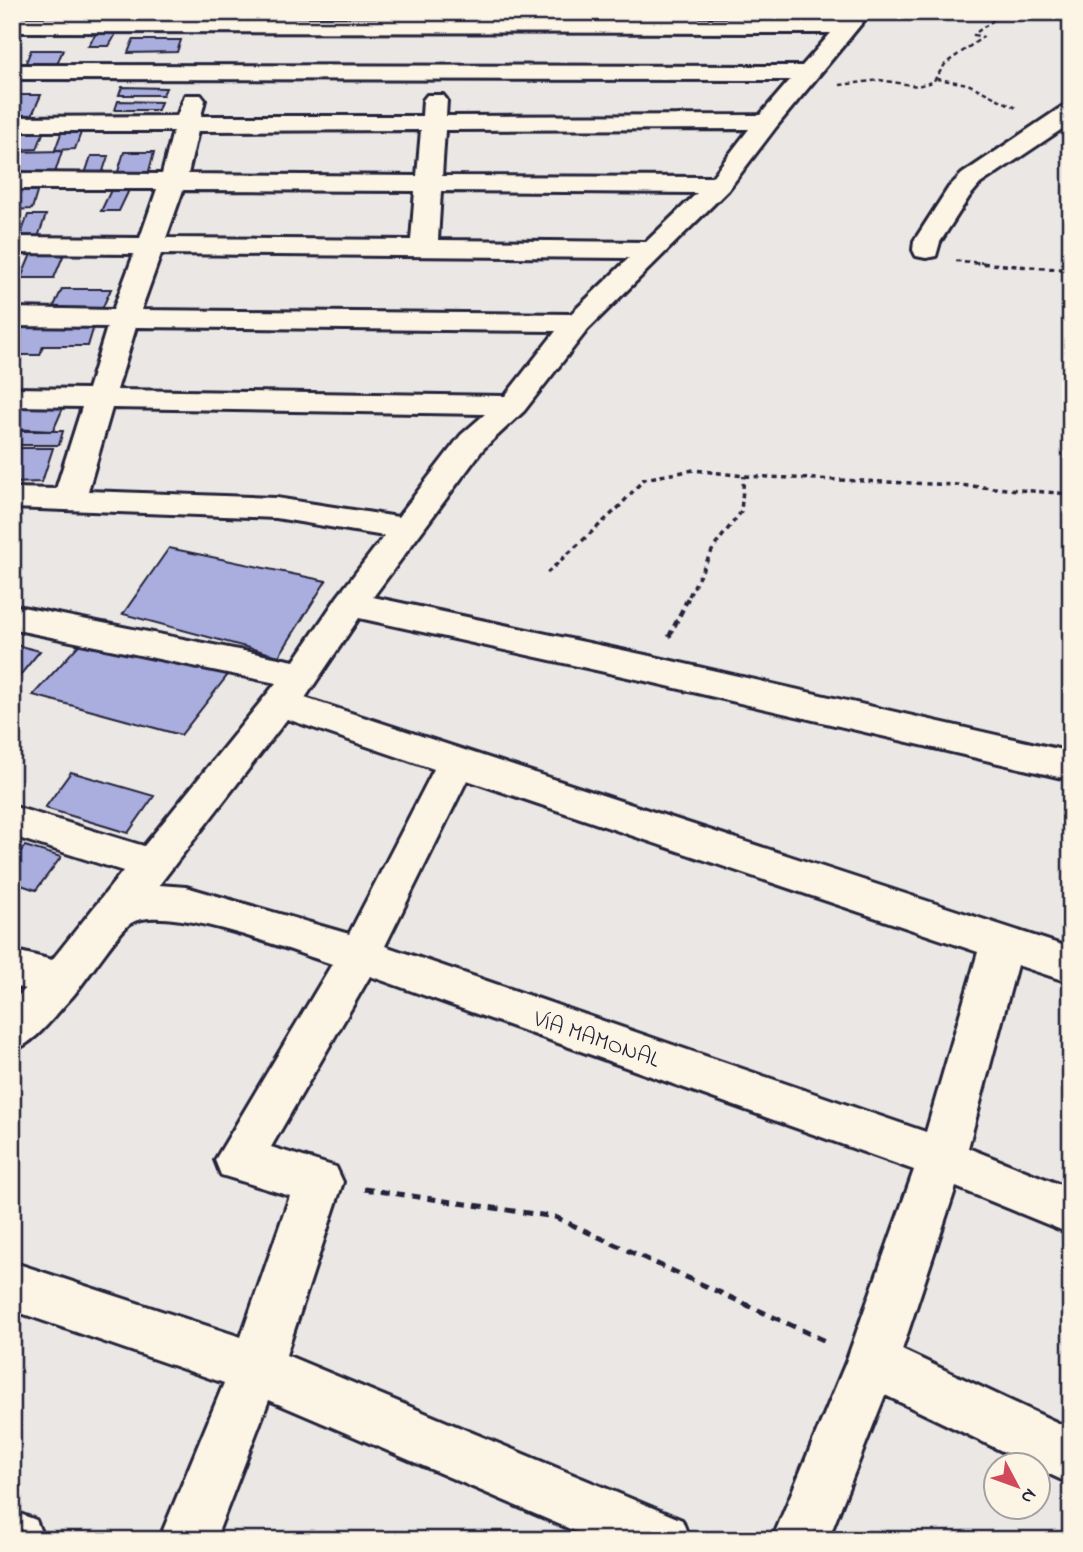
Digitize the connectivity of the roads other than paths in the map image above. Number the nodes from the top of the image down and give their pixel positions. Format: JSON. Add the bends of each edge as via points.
{"nodes":[{"id":1,"x":208,"y":19,"type":"edge"},
{"id":2,"x":449,"y":19,"type":"edge"},
{"id":3,"x":854,"y":19,"type":"edge"},
{"id":4,"x":12,"y":25,"type":"edge"},
{"id":5,"x":202,"y":71,"type":"junction"},
{"id":6,"x":12,"y":72,"type":"edge"},
{"id":7,"x":437,"y":73,"type":"junction"},
{"id":8,"x":808,"y":76,"type":"junction"},
{"id":9,"x":1071,"y":111,"type":"edge"},
{"id":10,"x":768,"y":122,"type":"junction"},
{"id":11,"x":185,"y":123,"type":"junction"},
{"id":12,"x":12,"y":124,"type":"edge"},
{"id":13,"x":432,"y":124,"type":"junction"},
{"id":14,"x":174,"y":179,"type":"junction"},
{"id":15,"x":12,"y":181,"type":"edge"},
{"id":16,"x":429,"y":182,"type":"junction"},
{"id":17,"x":719,"y":185,"type":"junction"},
{"id":18,"x":12,"y":245,"type":"edge"},
{"id":19,"x":151,"y":246,"type":"junction"},
{"id":20,"x":424,"y":248,"type":"junction"},
{"id":21,"x":655,"y":250,"type":"junction"},
{"id":22,"x":926,"y":250,"type":"road end"},
{"id":23,"x":12,"y":317,"type":"edge"},
{"id":24,"x":124,"y":319,"type":"junction"},
{"id":25,"x":578,"y":323,"type":"junction"},
{"id":26,"x":12,"y":397,"type":"edge"},
{"id":27,"x":99,"y":397,"type":"junction"},
{"id":28,"x":513,"y":405,"type":"junction"},
{"id":29,"x":12,"y":498,"type":"edge"},
{"id":30,"x":69,"y":499,"type":"junction"},
{"id":31,"x":409,"y":529,"type":"junction"},
{"id":32,"x":350,"y":604,"type":"junction"},
{"id":33,"x":12,"y":617,"type":"edge"},
{"id":34,"x":291,"y":689,"type":"junction"},
{"id":35,"x":456,"y":764,"type":"junction"},
{"id":36,"x":1071,"y":766,"type":"edge"},
{"id":37,"x":12,"y":821,"type":"edge"},
{"id":38,"x":151,"y":864,"type":"junction"},
{"id":39,"x":115,"y":910,"type":"junction"},
{"id":40,"x":1002,"y":944,"type":"junction"},
{"id":41,"x":360,"y":955,"type":"junction"},
{"id":42,"x":1071,"y":966,"type":"edge"},
{"id":43,"x":12,"y":968,"type":"edge"},
{"id":44,"x":61,"y":979,"type":"junction"},
{"id":45,"x":12,"y":1032,"type":"edge"},
{"id":46,"x":942,"y":1159,"type":"junction"},
{"id":47,"x":1071,"y":1212,"type":"edge"},
{"id":48,"x":12,"y":1286,"type":"edge"},
{"id":49,"x":872,"y":1362,"type":"junction"},
{"id":50,"x":256,"y":1368,"type":"junction"},
{"id":51,"x":1071,"y":1457,"type":"edge"},
{"id":52,"x":187,"y":1540,"type":"edge"},
{"id":53,"x":662,"y":1540,"type":"edge"},
{"id":54,"x":800,"y":1540,"type":"edge"}],
"edges":[{"from":1,"to":2,"type":"street"},
{"from":1,"to":4,"type":"street"},
{"from":1,"to":5,"type":"street"},
{"from":2,"to":3,"type":"street"},
{"from":2,"to":7,"type":"street"},
{"from":3,"to":8,"type":"street"},
{"from":5,"to":6,"type":"street"},
{"from":5,"to":7,"type":"street"},
{"from":5,"to":11,"type":"street"},
{"from":7,"to":8,"type":"street"},
{"from":7,"to":13,"type":"street"},
{"from":8,"to":10,"type":"street"},
{"from":9,"to":22,"type":"street","via":[[969,180],[927,241]]},
{"from":10,"to":13,"type":"street"},
{"from":10,"to":17,"type":"street"},
{"from":11,"to":12,"type":"street"},
{"from":11,"to":13,"type":"street"},
{"from":11,"to":14,"type":"street"},
{"from":13,"to":16,"type":"street"},
{"from":14,"to":15,"type":"street"},
{"from":14,"to":16,"type":"street"},
{"from":14,"to":19,"type":"street"},
{"from":16,"to":17,"type":"street"},
{"from":16,"to":20,"type":"street"},
{"from":17,"to":21,"type":"street"},
{"from":18,"to":19,"type":"street"},
{"from":19,"to":20,"type":"street"},
{"from":19,"to":24,"type":"street"},
{"from":20,"to":21,"type":"street"},
{"from":21,"to":25,"type":"street"},
{"from":23,"to":24,"type":"street"},
{"from":24,"to":25,"type":"street"},
{"from":24,"to":27,"type":"street"},
{"from":25,"to":28,"type":"street"},
{"from":26,"to":27,"type":"street"},
{"from":27,"to":28,"type":"street"},
{"from":27,"to":30,"type":"street"},
{"from":28,"to":31,"type":"street","via":[[472,442]]},
{"from":29,"to":30,"type":"street"},
{"from":30,"to":31,"type":"street","via":[[276,508]]},
{"from":31,"to":32,"type":"street"},
{"from":32,"to":34,"type":"street"},
{"from":32,"to":36,"type":"street"},
{"from":33,"to":34,"type":"street"},
{"from":34,"to":35,"type":"street"},
{"from":34,"to":38,"type":"street"},
{"from":35,"to":40,"type":"street"},
{"from":35,"to":41,"type":"street"},
{"from":37,"to":38,"type":"street"},
{"from":38,"to":39,"type":"street"},
{"from":39,"to":41,"type":"street","name":"VÍA MAMONAL","via":[[153,901],[186,903]]},
{"from":39,"to":44,"type":"street"},
{"from":40,"to":42,"type":"street"},
{"from":40,"to":46,"type":"street"},
{"from":41,"to":46,"type":"street","name":"VÍA MAMONAL"},
{"from":41,"to":50,"type":"street","via":[[238,1160],[319,1182]]},
{"from":43,"to":44,"type":"street"},
{"from":44,"to":45,"type":"street"},
{"from":46,"to":47,"type":"street","name":"VÍA MAMONAL"},
{"from":46,"to":49,"type":"street"},
{"from":48,"to":50,"type":"street"},
{"from":49,"to":51,"type":"street"},
{"from":49,"to":54,"type":"street"},
{"from":50,"to":52,"type":"street"},
{"from":50,"to":53,"type":"street"}]}
